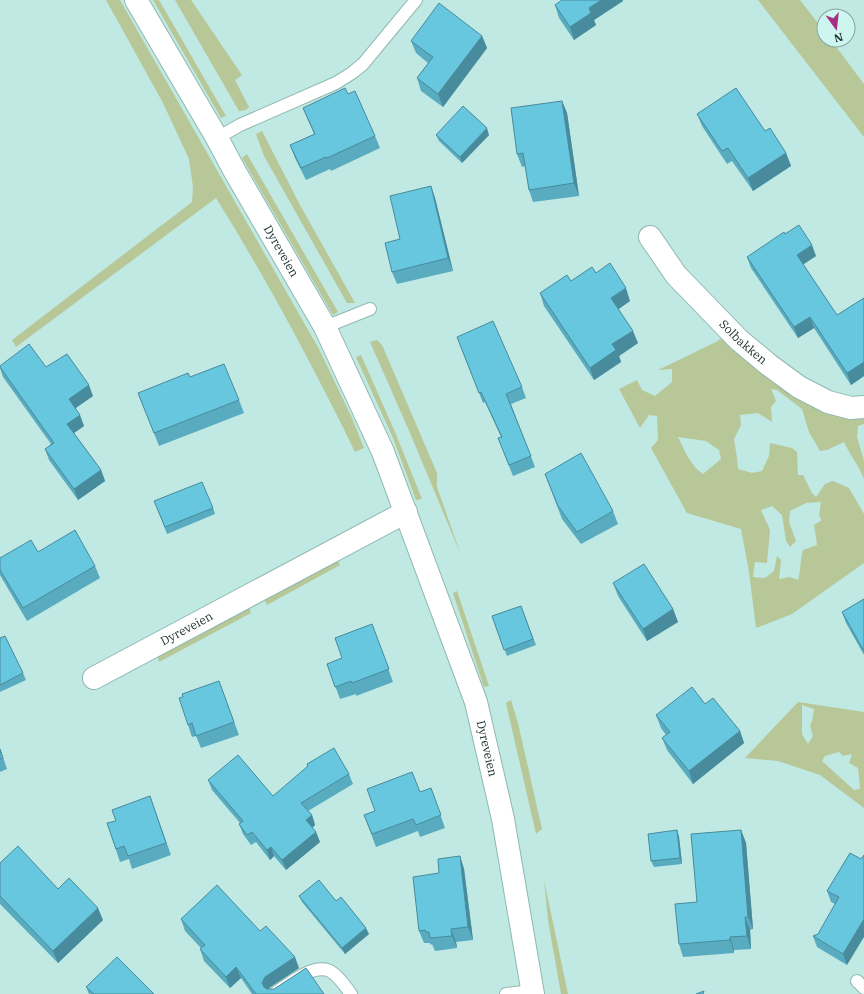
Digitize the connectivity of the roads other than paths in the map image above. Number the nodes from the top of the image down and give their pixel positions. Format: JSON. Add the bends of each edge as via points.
{"nodes":[{"id":1,"x":136,"y":0,"type":"edge"},
{"id":2,"x":416,"y":0,"type":"edge"},
{"id":3,"x":217,"y":138,"type":"junction"},
{"id":4,"x":650,"y":237,"type":"dead end"},
{"id":5,"x":370,"y":309,"type":"dead end"},
{"id":6,"x":324,"y":327,"type":"junction"},
{"id":7,"x":864,"y":407,"type":"edge"},
{"id":8,"x":406,"y":512,"type":"junction"},
{"id":9,"x":94,"y":678,"type":"dead end"},
{"id":10,"x":533,"y":992,"type":"edge"},
{"id":11,"x":274,"y":994,"type":"edge"},
{"id":12,"x":351,"y":994,"type":"edge"},
{"id":13,"x":506,"y":994,"type":"edge"}],
"edges":[{"from":1,"to":3,"type":"main road","name":"Dyreveien"},
{"from":2,"to":3,"type":"lane","via":[[363,64],[352,73],[336,84],[240,125]]},
{"from":3,"to":6,"type":"main road","name":"Dyreveien"},
{"from":4,"to":7,"type":"main road","name":"Solbakken","via":[[686,286],[739,340],[769,365],[799,387],[828,402],[851,408]]},
{"from":5,"to":6,"type":"lane"},
{"from":6,"to":8,"type":"main road","name":"Dyreveien","via":[[383,452]]},
{"from":8,"to":9,"type":"main road","name":"Dyreveien"},
{"from":8,"to":10,"type":"main road","name":"Dyreveien","via":[[476,702],[503,819]]},
{"from":10,"to":13,"type":"lane"},
{"from":11,"to":12,"type":"lane","via":[[316,969],[329,970]]}]}
